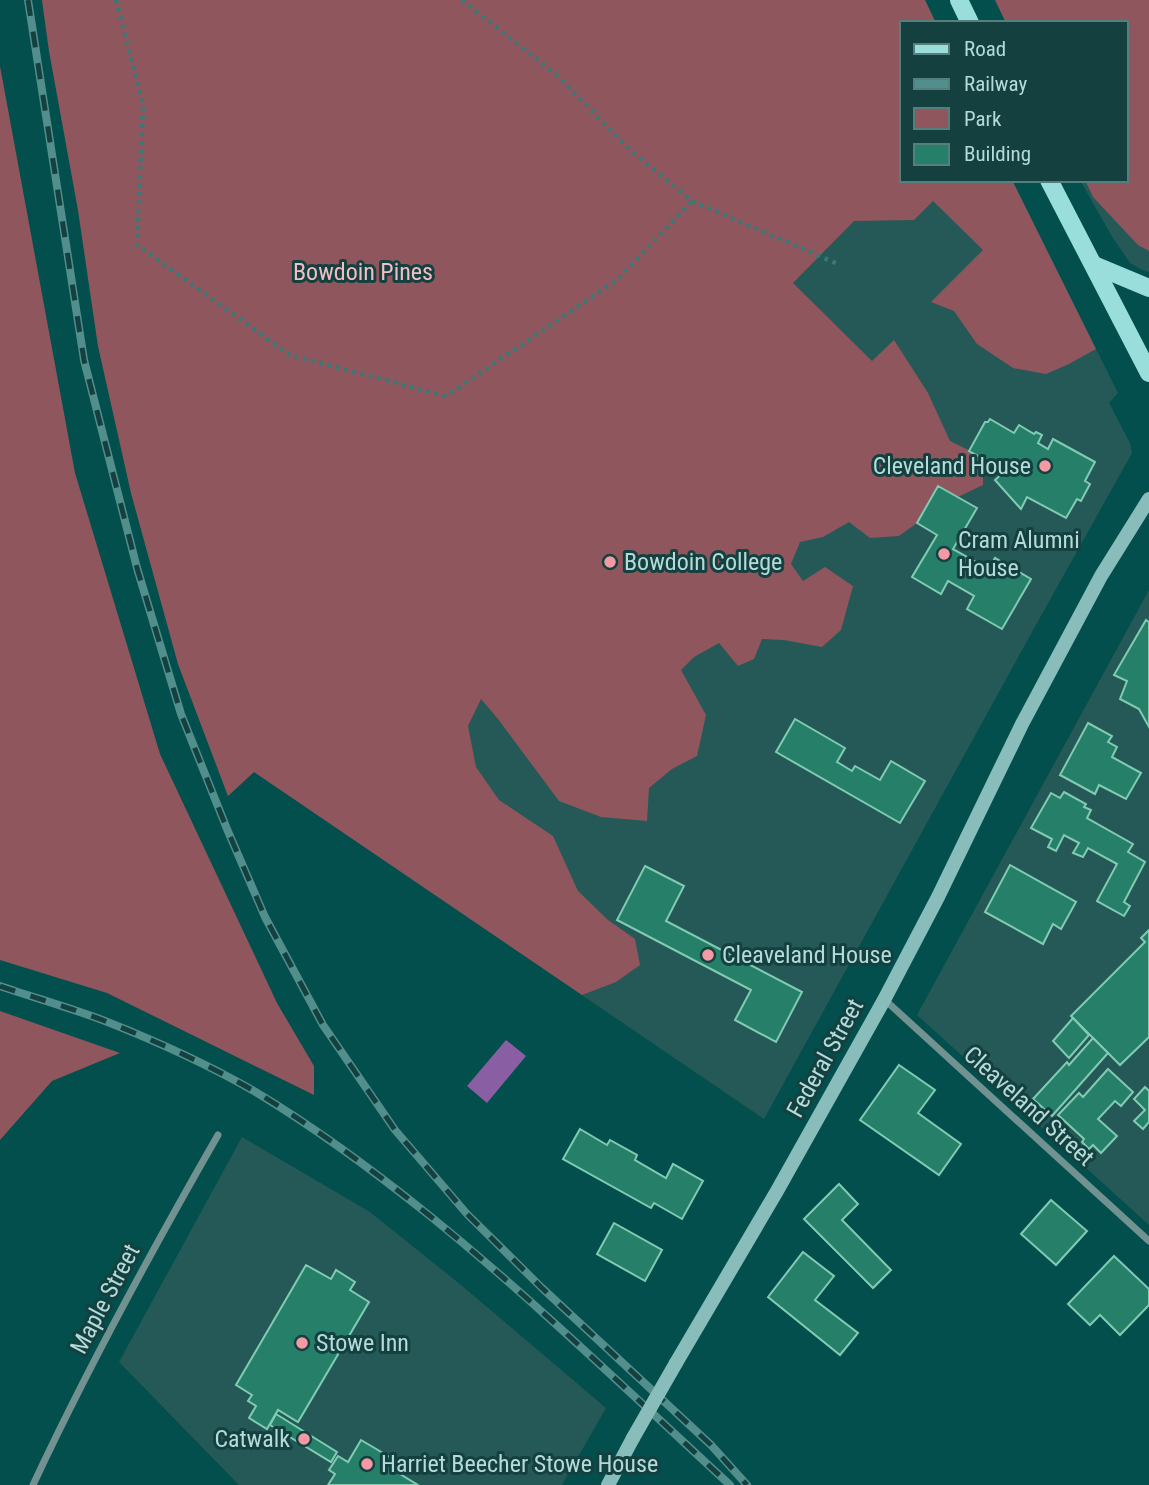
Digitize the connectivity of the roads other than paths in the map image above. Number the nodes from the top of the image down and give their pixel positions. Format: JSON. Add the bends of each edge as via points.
{"nodes":[{"id":1,"x":959,"y":0,"type":"edge"},
{"id":2,"x":969,"y":21,"type":"edge"},
{"id":3,"x":1050,"y":182,"type":"edge"},
{"id":4,"x":1094,"y":265,"type":"junction"},
{"id":5,"x":1149,"y":288,"type":"edge"},
{"id":6,"x":1149,"y":373,"type":"edge"},
{"id":7,"x":1149,"y":499,"type":"edge"},
{"id":8,"x":884,"y":1000,"type":"junction"},
{"id":9,"x":218,"y":1135,"type":"dead end"},
{"id":10,"x":1149,"y":1241,"type":"edge"},
{"id":11,"x":33,"y":1485,"type":"edge"},
{"id":12,"x":608,"y":1485,"type":"edge"}],
"edges":[{"from":1,"to":2,"type":"main road"},
{"from":3,"to":4,"type":"main road"},
{"from":4,"to":5,"type":"main road"},
{"from":4,"to":6,"type":"main road"},
{"from":7,"to":8,"type":"street","name":"Federal Street","via":[[1101,576],[1022,724]]},
{"from":8,"to":10,"type":"street","name":"Cleaveland Street"},
{"from":8,"to":12,"type":"street","name":"Federal Street","bridge":true},
{"from":9,"to":11,"type":"street","name":"Maple Street","via":[[92,1365]]}]}
